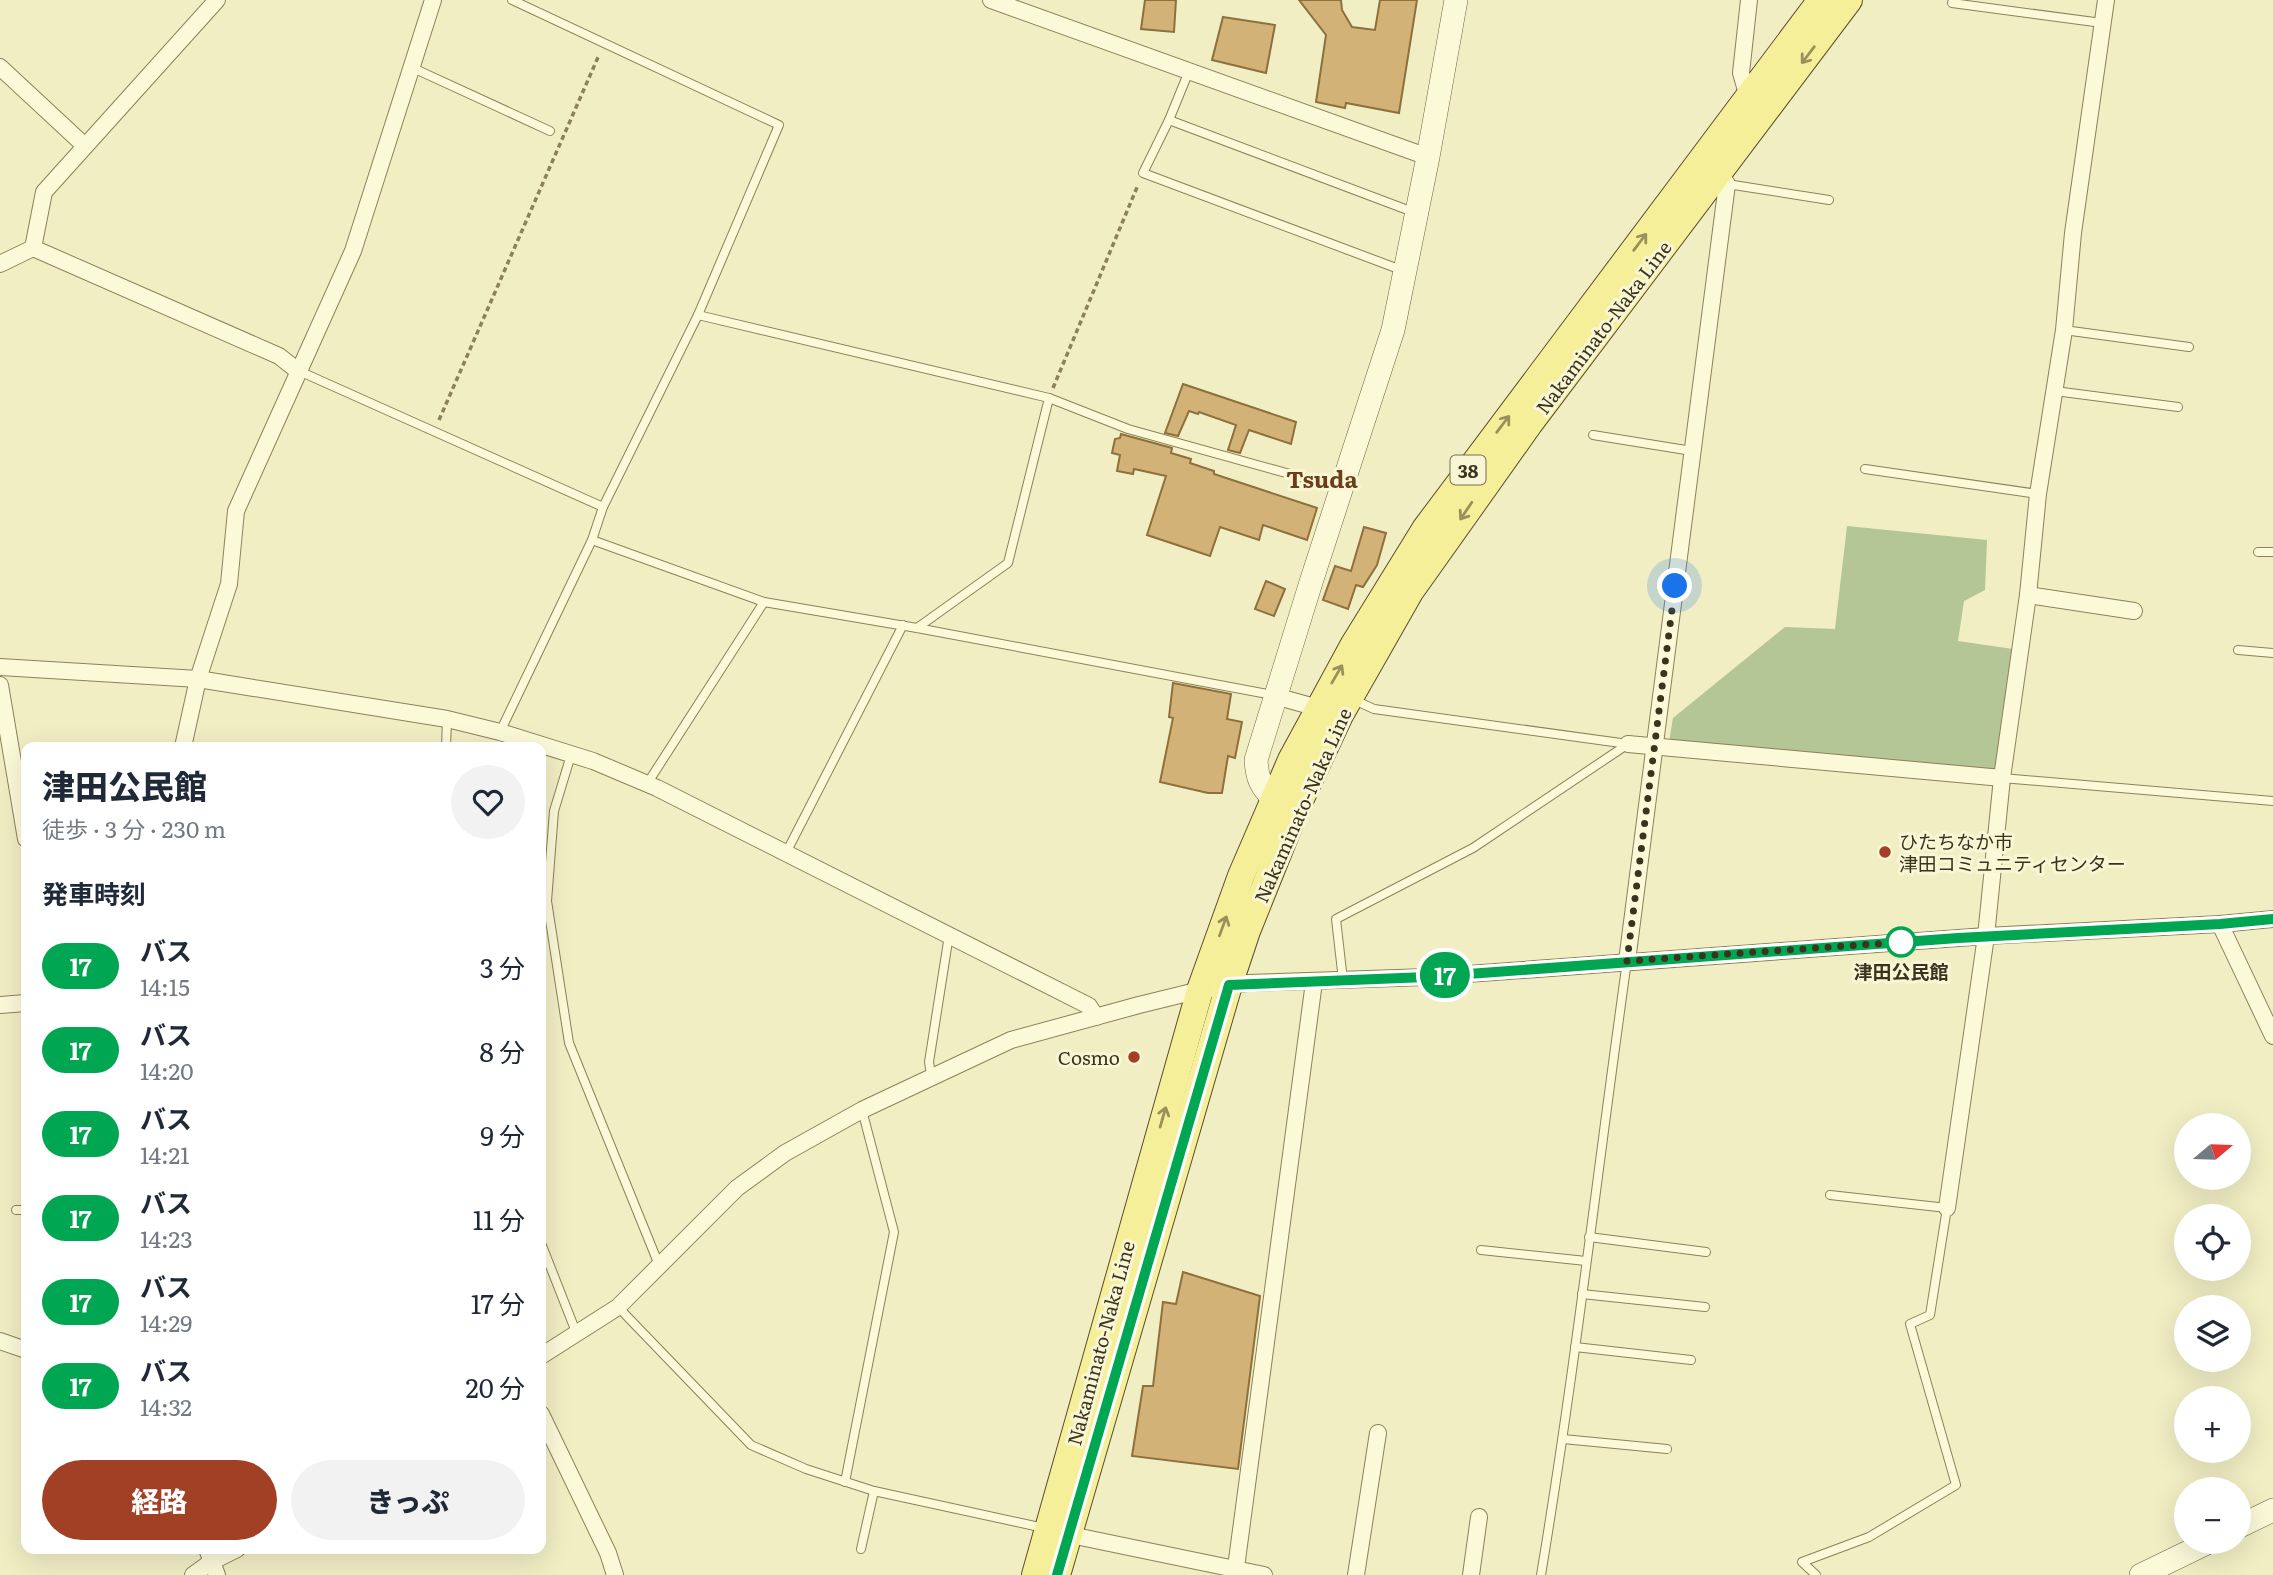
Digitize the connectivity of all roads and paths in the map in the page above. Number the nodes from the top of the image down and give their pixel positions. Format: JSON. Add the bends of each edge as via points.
{"nodes":[{"id":1,"x":217,"y":0,"type":"edge"},
{"id":2,"x":433,"y":0,"type":"edge"},
{"id":3,"x":512,"y":0,"type":"edge"},
{"id":4,"x":992,"y":0,"type":"edge"},
{"id":5,"x":1455,"y":0,"type":"edge"},
{"id":6,"x":1749,"y":0,"type":"edge"},
{"id":7,"x":1821,"y":0,"type":"edge"},
{"id":8,"x":1849,"y":0,"type":"edge"},
{"id":9,"x":2106,"y":0,"type":"edge"},
{"id":10,"x":1952,"y":3,"type":"dead end"},
{"id":11,"x":2102,"y":23,"type":"junction"},
{"id":12,"x":604,"y":43,"type":"junction"},
{"id":13,"x":0,"y":67,"type":"edge"},
{"id":14,"x":412,"y":68,"type":"junction"},
{"id":15,"x":1189,"y":71,"type":"junction"},
{"id":16,"x":1748,"y":97,"type":"junction"},
{"id":17,"x":1169,"y":120,"type":"junction"},
{"id":18,"x":551,"y":131,"type":"dead end"},
{"id":19,"x":85,"y":146,"type":"junction"},
{"id":20,"x":1428,"y":157,"type":"junction"},
{"id":21,"x":1143,"y":173,"type":"junction"},
{"id":22,"x":1723,"y":178,"type":"junction"},
{"id":23,"x":1829,"y":200,"type":"dead end"},
{"id":24,"x":1416,"y":213,"type":"junction"},
{"id":25,"x":33,"y":248,"type":"junction"},
{"id":26,"x":0,"y":264,"type":"edge"},
{"id":27,"x":1404,"y":271,"type":"junction"},
{"id":28,"x":698,"y":314,"type":"junction"},
{"id":29,"x":2064,"y":330,"type":"junction"},
{"id":30,"x":2189,"y":347,"type":"dead end"},
{"id":31,"x":298,"y":370,"type":"junction"},
{"id":32,"x":2055,"y":391,"type":"junction"},
{"id":33,"x":1049,"y":398,"type":"junction"},
{"id":34,"x":2178,"y":407,"type":"dead end"},
{"id":35,"x":434,"y":431,"type":"junction"},
{"id":36,"x":1593,"y":435,"type":"dead end"},
{"id":37,"x":1692,"y":451,"type":"junction"},
{"id":38,"x":1865,"y":469,"type":"dead end"},
{"id":39,"x":1341,"y":488,"type":"junction"},
{"id":40,"x":2038,"y":495,"type":"junction"},
{"id":41,"x":603,"y":506,"type":"junction"},
{"id":42,"x":592,"y":540,"type":"junction"},
{"id":43,"x":2258,"y":552,"type":"dead end"},
{"id":44,"x":2273,"y":552,"type":"edge"},
{"id":45,"x":2028,"y":595,"type":"junction"},
{"id":46,"x":764,"y":602,"type":"junction"},
{"id":47,"x":2134,"y":611,"type":"dead end"},
{"id":48,"x":903,"y":625,"type":"junction"},
{"id":49,"x":917,"y":628,"type":"junction"},
{"id":50,"x":2238,"y":650,"type":"dead end"},
{"id":51,"x":2273,"y":653,"type":"edge"},
{"id":52,"x":0,"y":667,"type":"edge"},
{"id":53,"x":198,"y":679,"type":"junction"},
{"id":54,"x":0,"y":685,"type":"edge"},
{"id":55,"x":1275,"y":695,"type":"junction"},
{"id":56,"x":1349,"y":698,"type":"junction"},
{"id":57,"x":1318,"y":708,"type":"junction"},
{"id":58,"x":447,"y":719,"type":"junction"},
{"id":59,"x":500,"y":732,"type":"junction"},
{"id":60,"x":184,"y":742,"type":"edge"},
{"id":61,"x":446,"y":742,"type":"edge"},
{"id":62,"x":531,"y":742,"type":"edge"},
{"id":63,"x":1628,"y":744,"type":"junction"},
{"id":64,"x":546,"y":747,"type":"edge"},
{"id":65,"x":1656,"y":748,"type":"junction"},
{"id":66,"x":571,"y":755,"type":"junction"},
{"id":67,"x":2002,"y":778,"type":"junction"},
{"id":68,"x":647,"y":784,"type":"junction"},
{"id":69,"x":1273,"y":799,"type":"junction"},
{"id":70,"x":2273,"y":801,"type":"edge"},
{"id":71,"x":21,"y":809,"type":"edge"},
{"id":72,"x":786,"y":853,"type":"junction"},
{"id":73,"x":2273,"y":919,"type":"edge"},
{"id":74,"x":2220,"y":924,"type":"junction"},
{"id":75,"x":949,"y":935,"type":"junction"},
{"id":76,"x":1986,"y":936,"type":"junction"},
{"id":77,"x":1627,"y":961,"type":"junction"},
{"id":78,"x":1343,"y":981,"type":"junction"},
{"id":79,"x":1314,"y":982,"type":"junction"},
{"id":80,"x":1229,"y":985,"type":"junction"},
{"id":81,"x":1200,"y":990,"type":"junction"},
{"id":82,"x":21,"y":1003,"type":"edge"},
{"id":83,"x":0,"y":1005,"type":"edge"},
{"id":84,"x":1096,"y":1017,"type":"junction"},
{"id":85,"x":2273,"y":1036,"type":"edge"},
{"id":86,"x":931,"y":1075,"type":"junction"},
{"id":87,"x":862,"y":1110,"type":"junction"},
{"id":88,"x":1830,"y":1195,"type":"dead end"},
{"id":89,"x":1947,"y":1208,"type":"junction"},
{"id":90,"x":16,"y":1210,"type":"dead end"},
{"id":91,"x":21,"y":1210,"type":"edge"},
{"id":92,"x":1589,"y":1237,"type":"junction"},
{"id":93,"x":1481,"y":1250,"type":"dead end"},
{"id":94,"x":1706,"y":1252,"type":"dead end"},
{"id":95,"x":546,"y":1256,"type":"edge"},
{"id":96,"x":1586,"y":1261,"type":"junction"},
{"id":97,"x":659,"y":1266,"type":"junction"},
{"id":98,"x":1582,"y":1294,"type":"junction"},
{"id":99,"x":618,"y":1307,"type":"junction"},
{"id":100,"x":1705,"y":1307,"type":"dead end"},
{"id":101,"x":576,"y":1332,"type":"junction"},
{"id":102,"x":0,"y":1341,"type":"edge"},
{"id":103,"x":1575,"y":1347,"type":"junction"},
{"id":104,"x":21,"y":1348,"type":"edge"},
{"id":105,"x":546,"y":1353,"type":"edge"},
{"id":106,"x":1691,"y":1360,"type":"dead end"},
{"id":107,"x":546,"y":1425,"type":"edge"},
{"id":108,"x":1378,"y":1433,"type":"dead end"},
{"id":109,"x":1563,"y":1439,"type":"junction"},
{"id":110,"x":1667,"y":1448,"type":"dead end"},
{"id":111,"x":845,"y":1482,"type":"junction"},
{"id":112,"x":874,"y":1491,"type":"junction"},
{"id":113,"x":2273,"y":1510,"type":"edge"},
{"id":114,"x":1479,"y":1517,"type":"dead end"},
{"id":115,"x":2251,"y":1521,"type":"edge"},
{"id":116,"x":1058,"y":1532,"type":"junction"},
{"id":117,"x":862,"y":1549,"type":"dead end"},
{"id":118,"x":2183,"y":1554,"type":"edge"},
{"id":119,"x":212,"y":1562,"type":"edge"},
{"id":120,"x":1235,"y":1572,"type":"edge"},
{"id":121,"x":193,"y":1575,"type":"edge"},
{"id":122,"x":615,"y":1575,"type":"edge"},
{"id":123,"x":1035,"y":1575,"type":"edge"},
{"id":124,"x":1057,"y":1575,"type":"edge"},
{"id":125,"x":1264,"y":1575,"type":"edge"},
{"id":126,"x":1356,"y":1575,"type":"edge"},
{"id":127,"x":1471,"y":1575,"type":"edge"},
{"id":128,"x":1541,"y":1575,"type":"edge"},
{"id":129,"x":1816,"y":1575,"type":"edge"},
{"id":130,"x":2140,"y":1575,"type":"edge"}],
"edges":[{"from":1,"to":19,"type":"street"},
{"from":2,"to":14,"type":"street"},
{"from":3,"to":12,"type":"lane"},
{"from":4,"to":15,"type":"street"},
{"from":5,"to":20,"type":"street"},
{"from":6,"to":16,"type":"street","via":[[1741,73]]},
{"from":7,"to":16,"type":"main road","name":"Nakaminato-Naka Line","number":"38"},
{"from":8,"to":22,"type":"main road","name":"Nakaminato-Naka Line","number":"38","one_way":true},
{"from":9,"to":11,"type":"street"},
{"from":10,"to":11,"type":"lane"},
{"from":11,"to":29,"type":"street"},
{"from":12,"to":28,"type":"lane","via":[[779,125]]},
{"from":12,"to":35,"type":"path"},
{"from":13,"to":19,"type":"street"},
{"from":14,"to":18,"type":"lane"},
{"from":14,"to":31,"type":"street","via":[[353,250]]},
{"from":15,"to":17,"type":"lane"},
{"from":15,"to":20,"type":"street"},
{"from":57,"to":16,"type":"main road","name":"Nakaminato-Naka Line","number":"38","one_way":true,"via":[[1425,529]]},
{"from":17,"to":21,"type":"lane"},
{"from":17,"to":24,"type":"lane"},
{"from":19,"to":25,"type":"street","via":[[44,192]]},
{"from":20,"to":24,"type":"street"},
{"from":21,"to":27,"type":"lane"},
{"from":21,"to":33,"type":"path"},
{"from":22,"to":23,"type":"lane"},
{"from":22,"to":37,"type":"street"},
{"from":22,"to":56,"type":"main road","name":"Nakaminato-Naka Line","number":"38","one_way":true,"via":[[1478,494],[1410,592]]},
{"from":24,"to":27,"type":"street"},
{"from":25,"to":26,"type":"street"},
{"from":25,"to":31,"type":"street","via":[[279,356]]},
{"from":27,"to":39,"type":"street","via":[[1393,330]]},
{"from":28,"to":33,"type":"lane"},
{"from":28,"to":41,"type":"lane"},
{"from":29,"to":30,"type":"lane"},
{"from":29,"to":32,"type":"street"},
{"from":31,"to":35,"type":"lane"},
{"from":31,"to":53,"type":"street","via":[[236,511],[229,584]]},
{"from":32,"to":34,"type":"lane"},
{"from":32,"to":40,"type":"street"},
{"from":33,"to":39,"type":"lane","via":[[1128,429]]},
{"from":33,"to":49,"type":"lane","via":[[1008,563]]},
{"from":35,"to":41,"type":"lane"},
{"from":36,"to":37,"type":"lane"},
{"from":37,"to":65,"type":"street"},
{"from":38,"to":40,"type":"lane"},
{"from":39,"to":55,"type":"street"},
{"from":40,"to":45,"type":"street"},
{"from":41,"to":42,"type":"lane"},
{"from":42,"to":46,"type":"lane"},
{"from":42,"to":59,"type":"lane"},
{"from":43,"to":44,"type":"lane"},
{"from":45,"to":47,"type":"street"},
{"from":45,"to":67,"type":"street"},
{"from":46,"to":48,"type":"lane"},
{"from":46,"to":68,"type":"lane"},
{"from":48,"to":49,"type":"lane"},
{"from":48,"to":72,"type":"lane"},
{"from":49,"to":55,"type":"lane"},
{"from":50,"to":51,"type":"lane"},
{"from":52,"to":53,"type":"street"},
{"from":53,"to":58,"type":"street"},
{"from":53,"to":60,"type":"street"},
{"from":54,"to":71,"type":"street"},
{"from":55,"to":57,"type":"street"},
{"from":55,"to":69,"type":"street","via":[[1256,760],[1262,788]]},
{"from":56,"to":63,"type":"lane","via":[[1374,709]]},
{"from":56,"to":80,"type":"main road","name":"Nakaminato-Naka Line","number":"38","via":[[1296,809]]},
{"from":57,"to":69,"type":"main road","name":"Nakaminato-Naka Line","number":"38"},
{"from":58,"to":59,"type":"street"},
{"from":58,"to":61,"type":"lane"},
{"from":59,"to":62,"type":"street"},
{"from":63,"to":65,"type":"street"},
{"from":63,"to":78,"type":"lane","via":[[1473,848],[1336,919]]},
{"from":64,"to":66,"type":"street"},
{"from":65,"to":67,"type":"street"},
{"from":65,"to":77,"type":"street"},
{"from":66,"to":68,"type":"street"},
{"from":66,"to":97,"type":"lane","via":[[554,811],[547,901],[569,1043]]},
{"from":67,"to":70,"type":"lane"},
{"from":67,"to":76,"type":"street"},
{"from":68,"to":72,"type":"street"},
{"from":81,"to":69,"type":"main road","name":"Nakaminato-Naka Line","number":"38","one_way":true},
{"from":72,"to":75,"type":"street"},
{"from":73,"to":74,"type":"street"},
{"from":74,"to":76,"type":"street"},
{"from":74,"to":85,"type":"street"},
{"from":75,"to":84,"type":"street","via":[[1089,1006]]},
{"from":75,"to":86,"type":"lane","via":[[929,1062]]},
{"from":76,"to":77,"type":"street"},
{"from":76,"to":89,"type":"street"},
{"from":77,"to":78,"type":"street"},
{"from":77,"to":92,"type":"lane"},
{"from":78,"to":79,"type":"street"},
{"from":79,"to":80,"type":"street"},
{"from":79,"to":120,"type":"street"},
{"from":80,"to":81,"type":"street"},
{"from":80,"to":116,"type":"main road","name":"Nakaminato-Naka Line","number":"38"},
{"from":81,"to":84,"type":"street"},
{"from":116,"to":81,"type":"main road","name":"Nakaminato-Naka Line","number":"38","one_way":true},
{"from":82,"to":83,"type":"street"},
{"from":84,"to":86,"type":"street","via":[[1011,1040]]},
{"from":86,"to":87,"type":"street"},
{"from":87,"to":97,"type":"street","via":[[785,1153],[737,1188]]},
{"from":87,"to":111,"type":"lane","via":[[894,1232]]},
{"from":88,"to":89,"type":"lane"},
{"from":89,"to":129,"type":"lane","via":[[1930,1315],[1910,1324],[1956,1485],[1869,1537],[1801,1562]]},
{"from":90,"to":91,"type":"lane"},
{"from":92,"to":94,"type":"lane"},
{"from":92,"to":96,"type":"lane"},
{"from":93,"to":96,"type":"lane"},
{"from":95,"to":101,"type":"lane"},
{"from":96,"to":98,"type":"lane"},
{"from":97,"to":99,"type":"street"},
{"from":98,"to":100,"type":"lane"},
{"from":98,"to":103,"type":"lane"},
{"from":99,"to":101,"type":"street"},
{"from":99,"to":111,"type":"lane","via":[[751,1445]]},
{"from":101,"to":105,"type":"street"},
{"from":102,"to":104,"type":"street"},
{"from":103,"to":106,"type":"lane"},
{"from":103,"to":109,"type":"lane"},
{"from":107,"to":122,"type":"street"},
{"from":108,"to":126,"type":"street"},
{"from":109,"to":110,"type":"lane"},
{"from":109,"to":128,"type":"lane"},
{"from":111,"to":112,"type":"lane"},
{"from":112,"to":116,"type":"lane"},
{"from":112,"to":117,"type":"lane"},
{"from":113,"to":115,"type":"street"},
{"from":114,"to":127,"type":"street"},
{"from":116,"to":120,"type":"street"},
{"from":116,"to":123,"type":"main road","name":"Nakaminato-Naka Line","number":"38"},
{"from":116,"to":124,"type":"main road","name":"Nakaminato-Naka Line","number":"38"},
{"from":118,"to":130,"type":"street"},
{"from":119,"to":121,"type":"street"},
{"from":120,"to":125,"type":"street"}]}
